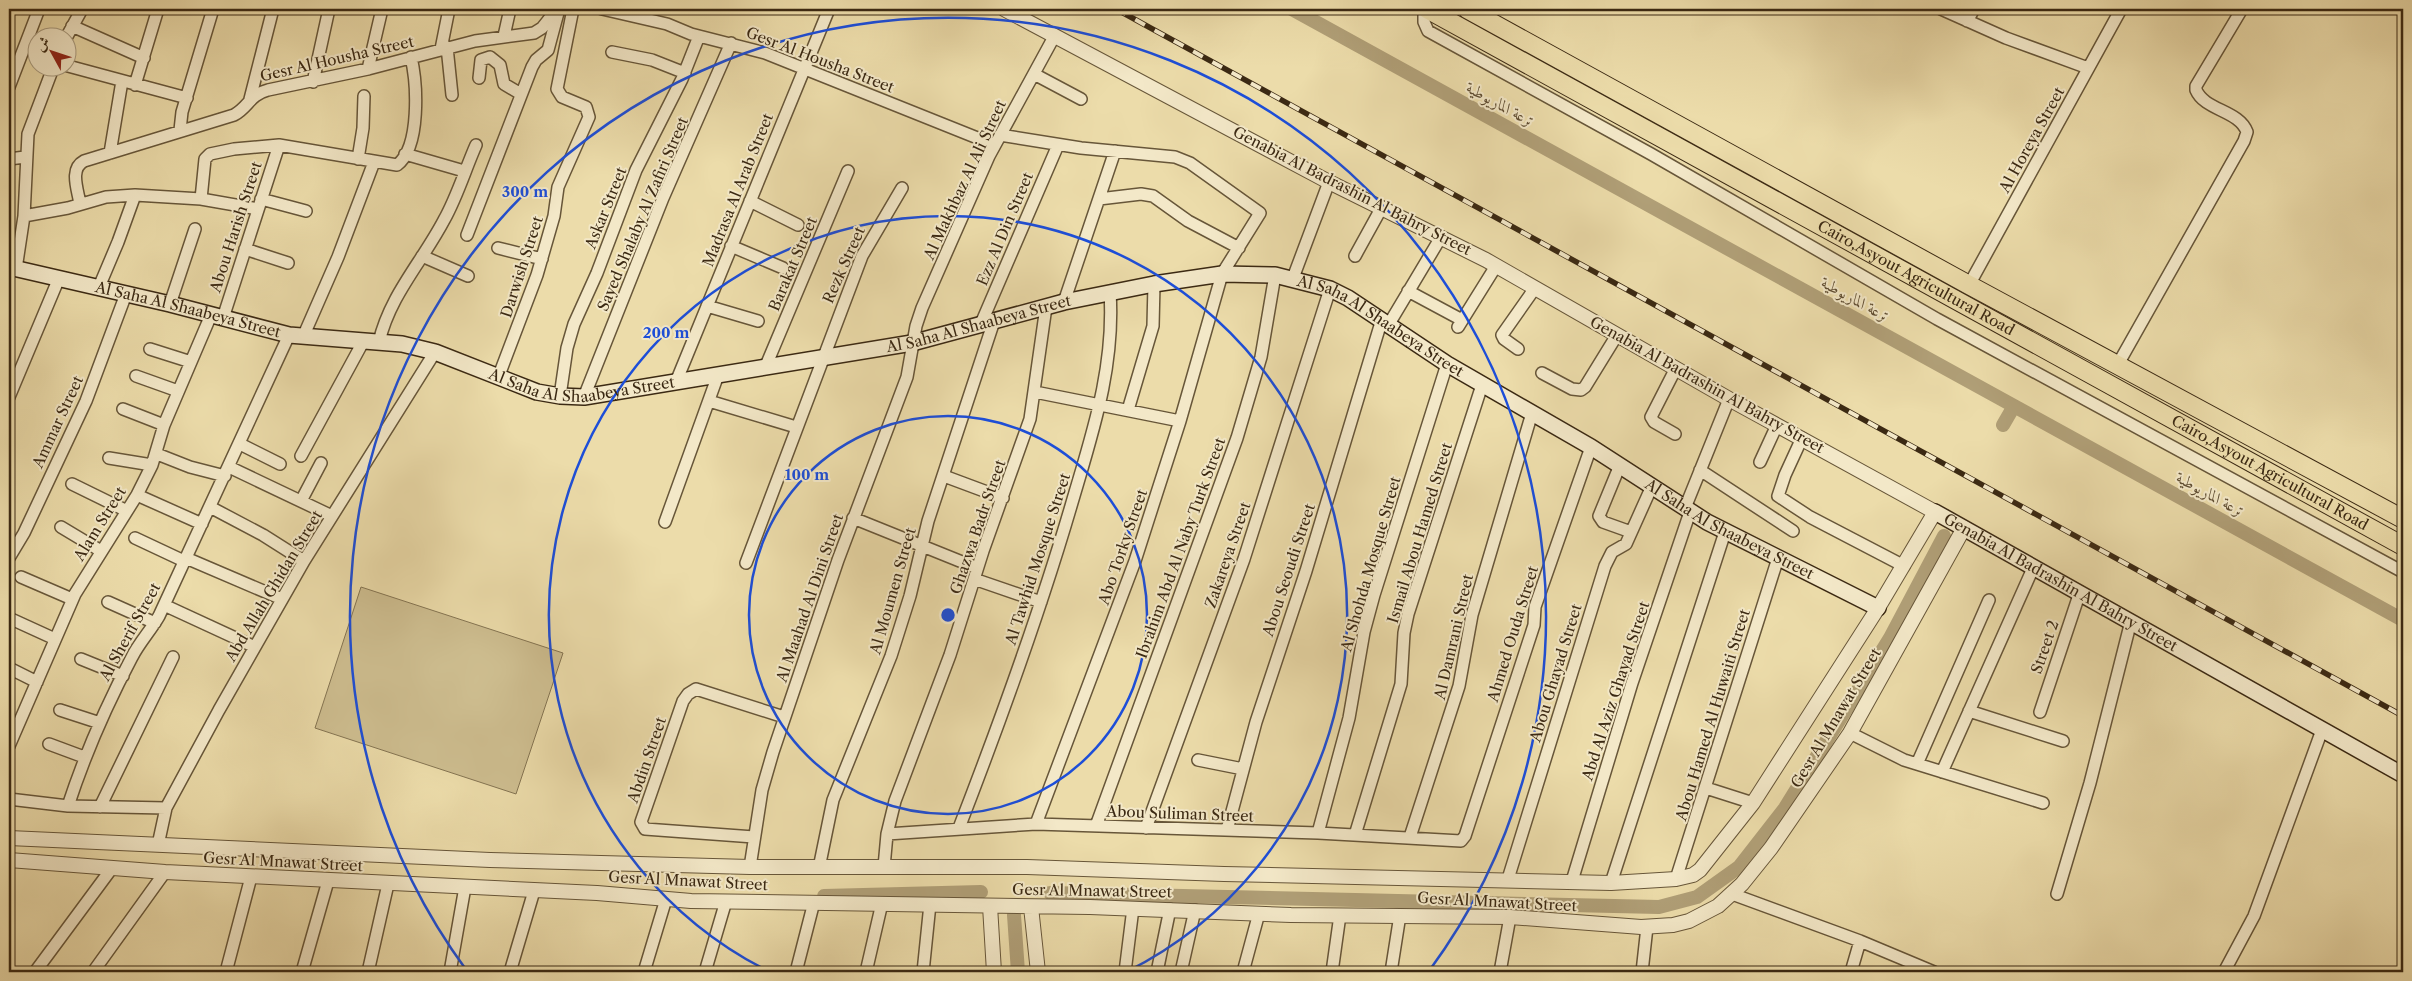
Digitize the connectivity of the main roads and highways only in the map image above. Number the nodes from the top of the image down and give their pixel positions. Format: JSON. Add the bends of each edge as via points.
{"nodes":[{"id":1,"x":1426,"y":9,"type":"edge"},
{"id":2,"x":1467,"y":9,"type":"edge"},
{"id":3,"x":13,"y":268,"type":"edge"},
{"id":4,"x":1935,"y":512,"type":"road end"},
{"id":5,"x":2403,"y":519,"type":"edge"},
{"id":6,"x":2403,"y":546,"type":"edge"},
{"id":7,"x":1878,"y":608,"type":"road end"},
{"id":8,"x":2403,"y":775,"type":"edge"}],
"edges":[{"from":1,"to":6,"type":"highway","name":"Cairo,Asyout Agricultural Road"},
{"from":2,"to":5,"type":"highway","name":"Cairo,Asyout Agricultural Road","via":[[1969,286]]},
{"from":3,"to":7,"type":"main road","name":"Al Saha Al Shaabeya Street","via":[[296,336],[402,344],[435,352],[537,392],[584,397],[912,343],[1064,302],[1154,284],[1222,274],[1293,278],[1330,289],[1447,364],[1591,447],[1725,532]]},
{"from":4,"to":8,"type":"main road","name":"Genabia Al Badrashin Al Bahry Street"}]}
